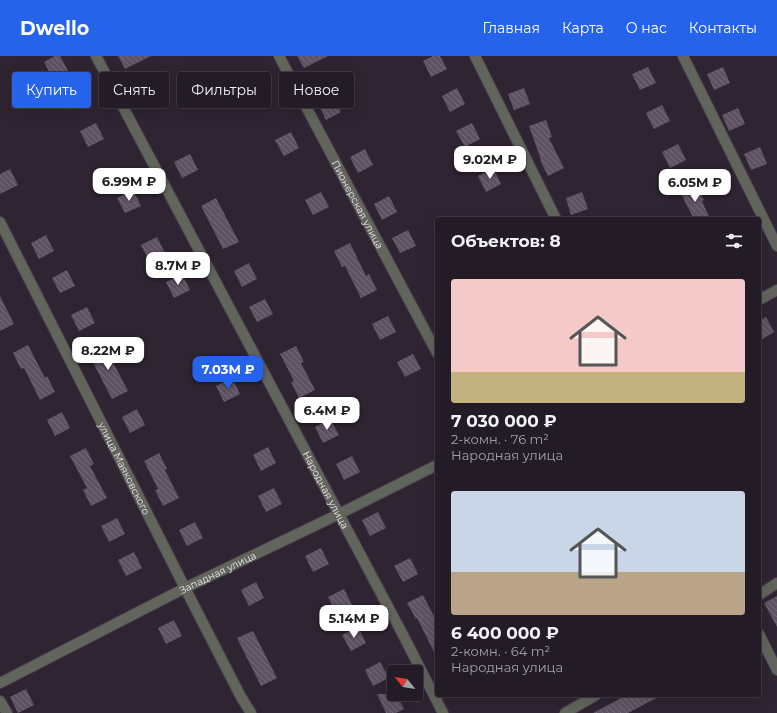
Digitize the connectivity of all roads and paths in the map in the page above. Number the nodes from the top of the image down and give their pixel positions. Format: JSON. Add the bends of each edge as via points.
{"nodes":[{"id":1,"x":96,"y":56,"type":"edge"},
{"id":2,"x":279,"y":56,"type":"edge"},
{"id":3,"x":475,"y":56,"type":"edge"},
{"id":4,"x":683,"y":56,"type":"edge"},
{"id":5,"x":555,"y":217,"type":"edge"},
{"id":6,"x":0,"y":222,"type":"edge"},
{"id":7,"x":777,"y":246,"type":"edge"},
{"id":8,"x":777,"y":290,"type":"edge"},
{"id":9,"x":761,"y":299,"type":"edge"},
{"id":10,"x":435,"y":349,"type":"edge"},
{"id":11,"x":435,"y":466,"type":"edge"},
{"id":12,"x":339,"y":514,"type":"junction"},
{"id":13,"x":777,"y":583,"type":"edge"},
{"id":14,"x":185,"y":588,"type":"junction"},
{"id":15,"x":761,"y":593,"type":"edge"},
{"id":16,"x":761,"y":638,"type":"edge"},
{"id":17,"x":777,"y":670,"type":"edge"},
{"id":18,"x":0,"y":683,"type":"edge"},
{"id":19,"x":593,"y":697,"type":"edge"},
{"id":20,"x":0,"y":701,"type":"edge"},
{"id":21,"x":7,"y":713,"type":"edge"},
{"id":22,"x":251,"y":713,"type":"edge"},
{"id":23,"x":442,"y":713,"type":"edge"},
{"id":24,"x":565,"y":713,"type":"edge"}],
"edges":[{"from":1,"to":12,"type":"street","name":"Народная улица"},
{"from":2,"to":10,"type":"street","name":"Пионерская улица"},
{"from":3,"to":5,"type":"street"},
{"from":4,"to":7,"type":"street"},
{"from":6,"to":14,"type":"street","name":"улица Маяковского"},
{"from":8,"to":9,"type":"street"},
{"from":11,"to":12,"type":"street","name":"Западная улица"},
{"from":12,"to":14,"type":"street","name":"Западная улица"},
{"from":12,"to":23,"type":"street","name":"Народная улица"},
{"from":13,"to":15,"type":"street"},
{"from":14,"to":18,"type":"street","name":"Западная улица"},
{"from":14,"to":22,"type":"street","name":"улица Маяковского"},
{"from":16,"to":17,"type":"street"},
{"from":19,"to":24,"type":"street"},
{"from":20,"to":21,"type":"street"}]}
